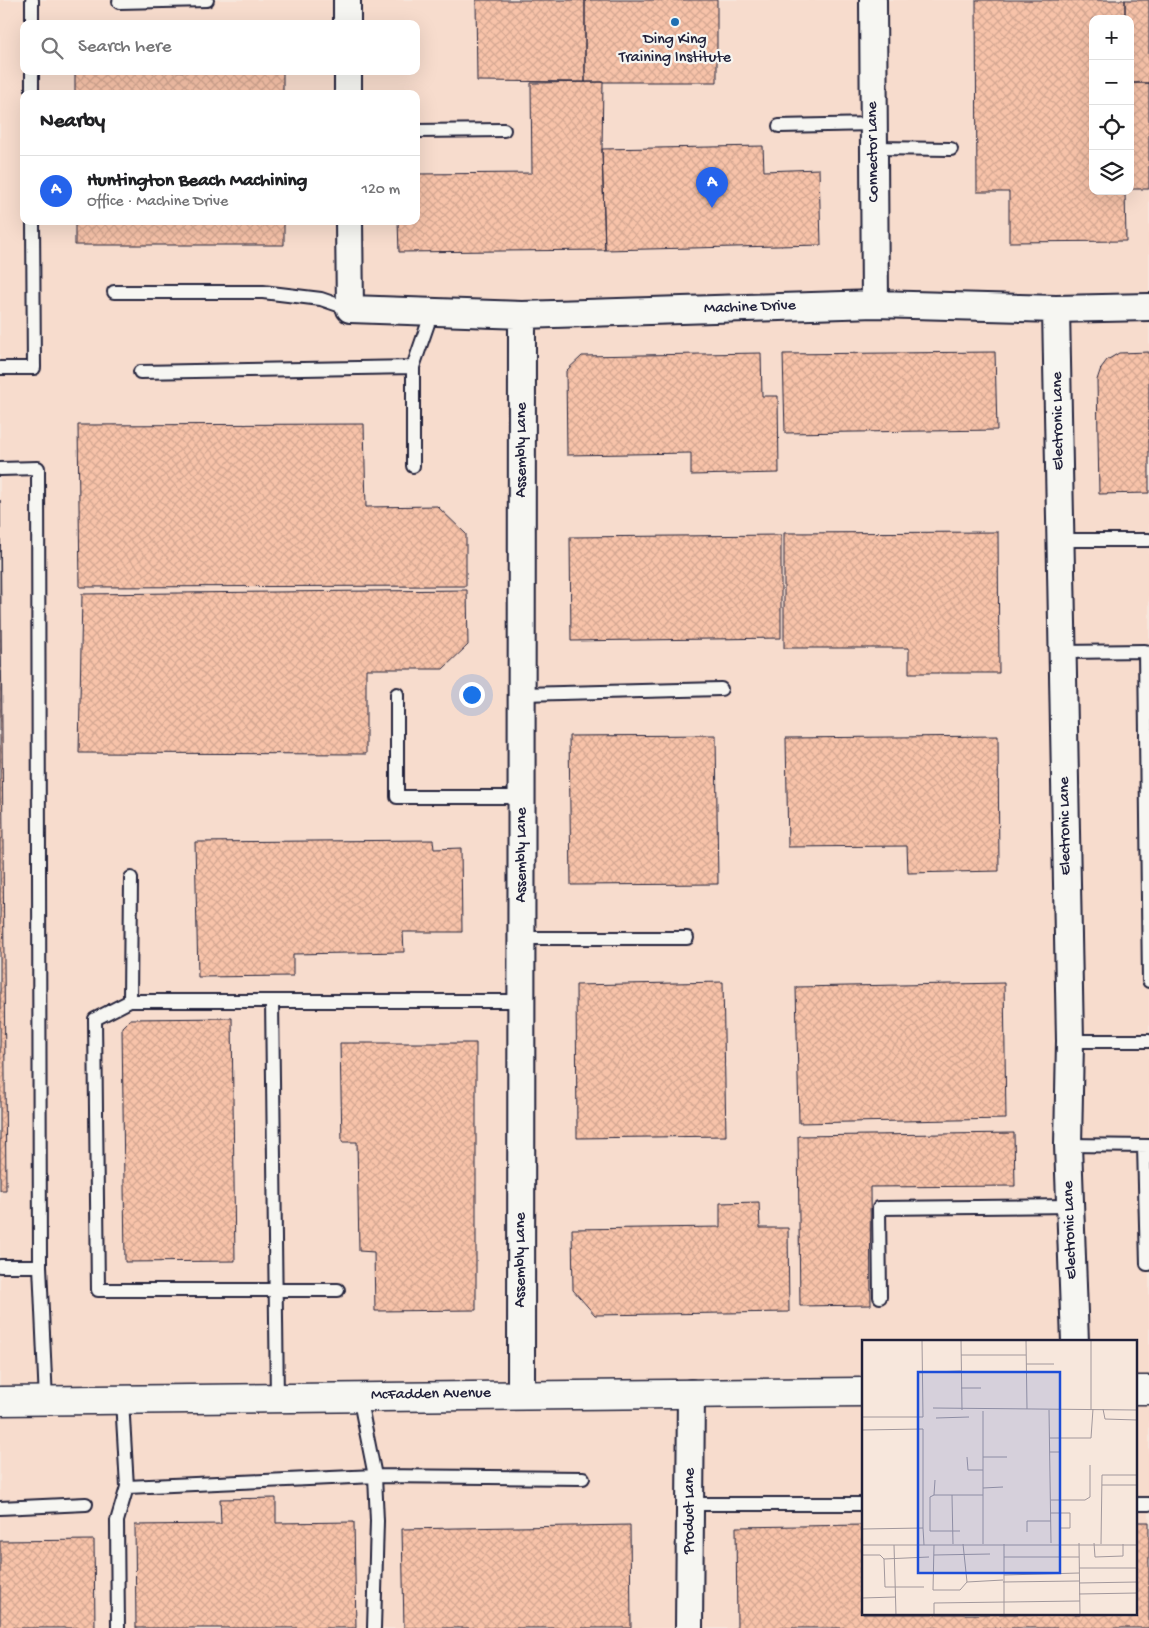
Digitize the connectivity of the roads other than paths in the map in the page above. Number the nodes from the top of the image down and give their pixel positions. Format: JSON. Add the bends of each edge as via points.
{"nodes":[{"id":1,"x":32,"y":0,"type":"edge"},
{"id":2,"x":207,"y":0,"type":"edge"},
{"id":3,"x":347,"y":0,"type":"edge"},
{"id":4,"x":873,"y":0,"type":"edge"},
{"id":5,"x":119,"y":2,"type":"dead end"},
{"id":6,"x":32,"y":20,"type":"edge"},
{"id":7,"x":347,"y":20,"type":"edge"},
{"id":8,"x":32,"y":75,"type":"edge"},
{"id":9,"x":348,"y":75,"type":"edge"},
{"id":10,"x":32,"y":90,"type":"edge"},
{"id":11,"x":348,"y":90,"type":"edge"},
{"id":12,"x":779,"y":126,"type":"dead end"},
{"id":13,"x":504,"y":130,"type":"dead end"},
{"id":14,"x":420,"y":131,"type":"edge"},
{"id":15,"x":874,"y":136,"type":"junction"},
{"id":16,"x":951,"y":149,"type":"dead end"},
{"id":17,"x":33,"y":225,"type":"edge"},
{"id":18,"x":349,"y":225,"type":"edge"},
{"id":19,"x":114,"y":292,"type":"dead end"},
{"id":20,"x":875,"y":304,"type":"junction"},
{"id":21,"x":1149,"y":307,"type":"edge"},
{"id":22,"x":350,"y":309,"type":"junction"},
{"id":23,"x":1056,"y":309,"type":"junction"},
{"id":24,"x":432,"y":312,"type":"junction"},
{"id":25,"x":522,"y":315,"type":"junction"},
{"id":26,"x":413,"y":366,"type":"junction"},
{"id":27,"x":0,"y":368,"type":"edge"},
{"id":28,"x":140,"y":372,"type":"dead end"},
{"id":29,"x":413,"y":466,"type":"dead end"},
{"id":30,"x":0,"y":469,"type":"edge"},
{"id":31,"x":1061,"y":540,"type":"junction"},
{"id":32,"x":1149,"y":540,"type":"edge"},
{"id":33,"x":1063,"y":652,"type":"junction"},
{"id":34,"x":721,"y":689,"type":"dead end"},
{"id":35,"x":396,"y":694,"type":"dead end"},
{"id":36,"x":522,"y":694,"type":"junction"},
{"id":37,"x":522,"y":796,"type":"junction"},
{"id":38,"x":130,"y":878,"type":"dead end"},
{"id":39,"x":522,"y":938,"type":"junction"},
{"id":40,"x":686,"y":938,"type":"dead end"},
{"id":41,"x":1149,"y":981,"type":"edge"},
{"id":42,"x":130,"y":1001,"type":"junction"},
{"id":43,"x":272,"y":1001,"type":"junction"},
{"id":44,"x":522,"y":1001,"type":"junction"},
{"id":45,"x":1070,"y":1041,"type":"junction"},
{"id":46,"x":1149,"y":1041,"type":"edge"},
{"id":47,"x":1068,"y":1145,"type":"junction"},
{"id":48,"x":1146,"y":1146,"type":"edge"},
{"id":49,"x":1070,"y":1206,"type":"junction"},
{"id":50,"x":1149,"y":1264,"type":"edge"},
{"id":51,"x":0,"y":1266,"type":"edge"},
{"id":52,"x":40,"y":1266,"type":"junction"},
{"id":53,"x":275,"y":1290,"type":"junction"},
{"id":54,"x":338,"y":1290,"type":"dead end"},
{"id":55,"x":880,"y":1297,"type":"dead end"},
{"id":56,"x":1075,"y":1340,"type":"edge"},
{"id":57,"x":1136,"y":1390,"type":"edge"},
{"id":58,"x":1149,"y":1390,"type":"edge"},
{"id":59,"x":862,"y":1392,"type":"edge"},
{"id":60,"x":691,"y":1393,"type":"junction"},
{"id":61,"x":521,"y":1394,"type":"junction"},
{"id":62,"x":359,"y":1396,"type":"junction"},
{"id":63,"x":276,"y":1398,"type":"junction"},
{"id":64,"x":122,"y":1400,"type":"junction"},
{"id":65,"x":0,"y":1401,"type":"edge"},
{"id":66,"x":46,"y":1401,"type":"junction"},
{"id":67,"x":375,"y":1476,"type":"junction"},
{"id":68,"x":583,"y":1478,"type":"dead end"},
{"id":69,"x":127,"y":1487,"type":"junction"},
{"id":70,"x":86,"y":1504,"type":"dead end"},
{"id":71,"x":690,"y":1504,"type":"junction"},
{"id":72,"x":862,"y":1504,"type":"edge"},
{"id":73,"x":1136,"y":1504,"type":"edge"},
{"id":74,"x":1149,"y":1504,"type":"edge"},
{"id":75,"x":0,"y":1508,"type":"edge"},
{"id":76,"x":118,"y":1628,"type":"edge"},
{"id":77,"x":374,"y":1628,"type":"edge"},
{"id":78,"x":689,"y":1628,"type":"edge"}],
"edges":[{"from":1,"to":6,"type":"lane"},
{"from":2,"to":5,"type":"lane"},
{"from":3,"to":7,"type":"street"},
{"from":4,"to":15,"type":"street","name":"Connector Lane"},
{"from":8,"to":10,"type":"lane"},
{"from":9,"to":11,"type":"street"},
{"from":12,"to":15,"type":"lane"},
{"from":13,"to":14,"type":"lane"},
{"from":15,"to":16,"type":"lane"},
{"from":15,"to":20,"type":"street","name":"Connector Lane"},
{"from":17,"to":27,"type":"lane","via":[[34,368]]},
{"from":18,"to":22,"type":"street"},
{"from":19,"to":22,"type":"lane","via":[[263,292],[321,299]]},
{"from":20,"to":23,"type":"street","name":"Machine Drive"},
{"from":20,"to":25,"type":"street","name":"Machine Drive"},
{"from":21,"to":23,"type":"street","name":"Machine Drive"},
{"from":22,"to":24,"type":"street","name":"Machine Drive"},
{"from":23,"to":31,"type":"street","name":"Electronic Lane"},
{"from":24,"to":25,"type":"street","name":"Machine Drive"},
{"from":24,"to":26,"type":"lane"},
{"from":25,"to":36,"type":"street","name":"Assembly Lane"},
{"from":26,"to":28,"type":"lane"},
{"from":26,"to":29,"type":"lane"},
{"from":30,"to":52,"type":"lane","via":[[38,468]]},
{"from":31,"to":32,"type":"lane"},
{"from":31,"to":33,"type":"street","name":"Electronic Lane"},
{"from":33,"to":41,"type":"lane","via":[[1145,651]]},
{"from":33,"to":45,"type":"street","name":"Electronic Lane"},
{"from":34,"to":36,"type":"lane"},
{"from":35,"to":37,"type":"lane","via":[[397,797]]},
{"from":36,"to":37,"type":"street","name":"Assembly Lane"},
{"from":37,"to":39,"type":"street","name":"Assembly Lane"},
{"from":38,"to":42,"type":"lane"},
{"from":39,"to":40,"type":"lane"},
{"from":39,"to":44,"type":"street","name":"Assembly Lane"},
{"from":42,"to":43,"type":"lane"},
{"from":42,"to":53,"type":"lane","via":[[96,1019],[98,1290]]},
{"from":43,"to":44,"type":"lane"},
{"from":43,"to":53,"type":"lane"},
{"from":44,"to":61,"type":"street","name":"Assembly Lane"},
{"from":45,"to":46,"type":"lane"},
{"from":45,"to":47,"type":"street","name":"Electronic Lane"},
{"from":47,"to":48,"type":"lane"},
{"from":47,"to":49,"type":"street","name":"Electronic Lane"},
{"from":48,"to":50,"type":"lane"},
{"from":49,"to":55,"type":"lane","via":[[879,1208]]},
{"from":49,"to":56,"type":"street","name":"Electronic Lane"},
{"from":51,"to":52,"type":"lane"},
{"from":52,"to":66,"type":"lane"},
{"from":53,"to":54,"type":"lane"},
{"from":53,"to":63,"type":"lane"},
{"from":57,"to":58,"type":"street"},
{"from":59,"to":60,"type":"street","name":"McFadden Avenue"},
{"from":60,"to":61,"type":"street","name":"McFadden Avenue"},
{"from":60,"to":71,"type":"street","name":"Product Lane"},
{"from":61,"to":62,"type":"street","name":"McFadden Avenue"},
{"from":62,"to":63,"type":"street","name":"McFadden Avenue"},
{"from":62,"to":67,"type":"lane"},
{"from":63,"to":64,"type":"street","name":"McFadden Avenue"},
{"from":64,"to":66,"type":"street","name":"McFadden Avenue"},
{"from":64,"to":69,"type":"lane"},
{"from":65,"to":66,"type":"street","name":"McFadden Avenue"},
{"from":67,"to":68,"type":"lane"},
{"from":67,"to":69,"type":"lane"},
{"from":67,"to":77,"type":"lane"},
{"from":69,"to":76,"type":"lane","via":[[116,1521]]},
{"from":70,"to":75,"type":"lane"},
{"from":71,"to":72,"type":"lane"},
{"from":71,"to":78,"type":"street","name":"Product Lane"},
{"from":73,"to":74,"type":"lane"}]}
